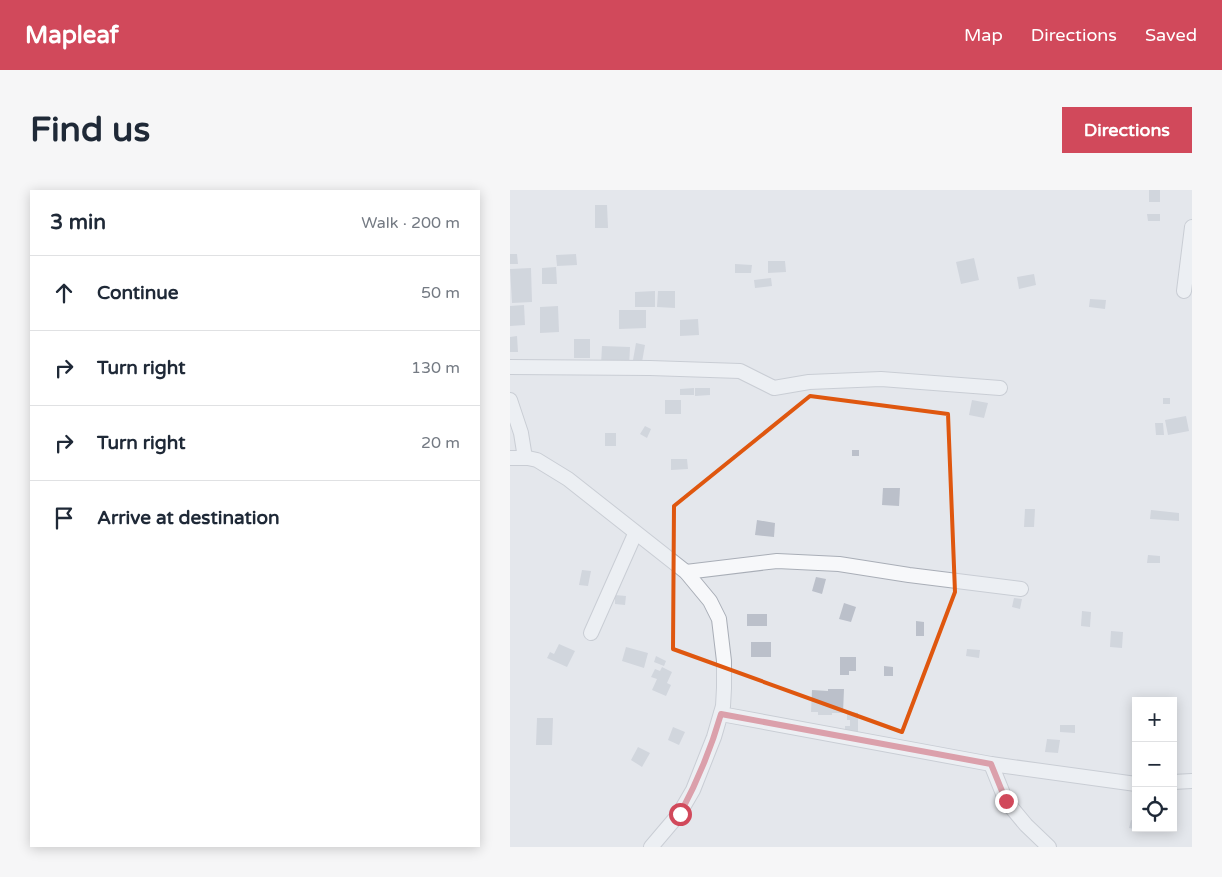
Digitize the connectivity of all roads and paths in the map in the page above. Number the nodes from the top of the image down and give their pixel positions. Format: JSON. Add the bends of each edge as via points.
{"nodes":[{"id":1,"x":1192,"y":227,"type":"edge"},
{"id":2,"x":1184,"y":290,"type":"dead end"},
{"id":3,"x":510,"y":367,"type":"edge"},
{"id":4,"x":1000,"y":388,"type":"dead end"},
{"id":5,"x":510,"y":400,"type":"edge"},
{"id":6,"x":510,"y":458,"type":"edge"},
{"id":7,"x":525,"y":458,"type":"junction"},
{"id":8,"x":635,"y":534,"type":"junction"},
{"id":9,"x":686,"y":572,"type":"junction"},
{"id":10,"x":1021,"y":589,"type":"dead end"},
{"id":11,"x":591,"y":633,"type":"dead end"},
{"id":12,"x":721,"y":714,"type":"junction"},
{"id":13,"x":991,"y":764,"type":"junction"},
{"id":14,"x":1192,"y":781,"type":"edge"},
{"id":15,"x":1177,"y":782,"type":"edge"},
{"id":16,"x":1132,"y":783,"type":"edge"},
{"id":17,"x":651,"y":847,"type":"edge"},
{"id":18,"x":1049,"y":847,"type":"edge"}],
"edges":[{"from":1,"to":2,"type":"street"},
{"from":3,"to":4,"type":"street","via":[[740,371],[774,388],[809,382],[881,379]]},
{"from":5,"to":7,"type":"street","via":[[521,432]]},
{"from":6,"to":7,"type":"street"},
{"from":7,"to":8,"type":"street","via":[[537,460],[568,479]]},
{"from":8,"to":9,"type":"street"},
{"from":8,"to":11,"type":"street"},
{"from":9,"to":10,"type":"street","via":[[777,561],[839,564]]},
{"from":9,"to":12,"type":"street","via":[[710,601],[719,619],[724,661]]},
{"from":12,"to":13,"type":"street"},
{"from":12,"to":17,"type":"street","via":[[693,790],[680,814]]},
{"from":13,"to":16,"type":"street"},
{"from":13,"to":18,"type":"street","via":[[1006,801]]},
{"from":14,"to":15,"type":"street"}]}
